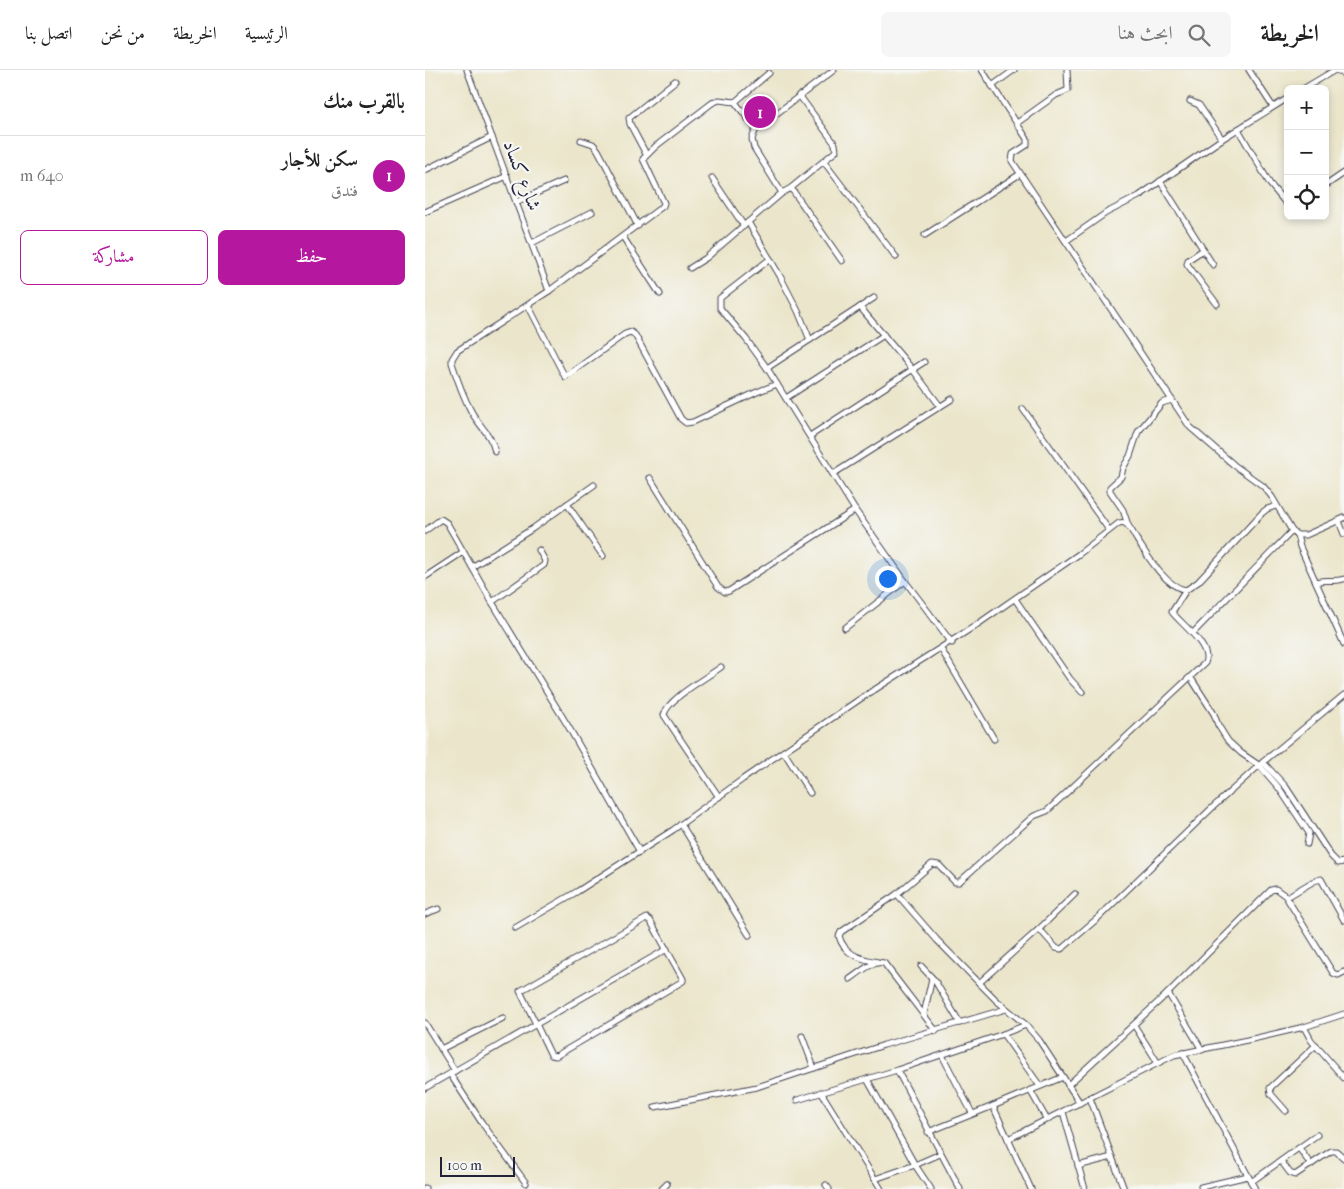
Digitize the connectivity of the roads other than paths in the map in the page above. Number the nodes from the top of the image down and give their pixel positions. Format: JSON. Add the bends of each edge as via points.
{"nodes":[{"id":1,"x":467,"y":70,"type":"edge"},
{"id":2,"x":834,"y":70,"type":"edge"},
{"id":3,"x":982,"y":70,"type":"edge"},
{"id":4,"x":1014,"y":70,"type":"edge"},
{"id":5,"x":1074,"y":70,"type":"edge"},
{"id":6,"x":1249,"y":70,"type":"edge"},
{"id":7,"x":1068,"y":72,"type":"edge"},
{"id":8,"x":769,"y":73,"type":"dead end"},
{"id":9,"x":1344,"y":75,"type":"edge"},
{"id":10,"x":675,"y":81,"type":"dead end"},
{"id":11,"x":1310,"y":85,"type":"edge"},
{"id":12,"x":992,"y":86,"type":"junction"},
{"id":13,"x":799,"y":95,"type":"junction"},
{"id":14,"x":1284,"y":100,"type":"edge"},
{"id":15,"x":1190,"y":101,"type":"dead end"},
{"id":16,"x":735,"y":102,"type":"junction"},
{"id":17,"x":1273,"y":107,"type":"junction"},
{"id":18,"x":1017,"y":123,"type":"junction"},
{"id":19,"x":756,"y":129,"type":"junction"},
{"id":20,"x":1238,"y":129,"type":"junction"},
{"id":21,"x":492,"y":137,"type":"junction"},
{"id":22,"x":1221,"y":139,"type":"junction"},
{"id":23,"x":581,"y":140,"type":"dead end"},
{"id":24,"x":646,"y":154,"type":"junction"},
{"id":25,"x":824,"y":162,"type":"junction"},
{"id":26,"x":425,"y":170,"type":"edge"},
{"id":27,"x":1344,"y":173,"type":"edge"},
{"id":28,"x":1020,"y":174,"type":"junction"},
{"id":29,"x":507,"y":176,"type":"junction"},
{"id":30,"x":713,"y":178,"type":"dead end"},
{"id":31,"x":564,"y":180,"type":"dead end"},
{"id":32,"x":1160,"y":181,"type":"junction"},
{"id":33,"x":1329,"y":183,"type":"edge"},
{"id":34,"x":791,"y":188,"type":"junction"},
{"id":35,"x":782,"y":193,"type":"junction"},
{"id":36,"x":1284,"y":201,"type":"edge"},
{"id":37,"x":516,"y":202,"type":"junction"},
{"id":38,"x":425,"y":212,"type":"edge"},
{"id":39,"x":592,"y":212,"type":"dead end"},
{"id":40,"x":747,"y":224,"type":"junction"},
{"id":41,"x":638,"y":226,"type":"junction"},
{"id":42,"x":925,"y":235,"type":"dead end"},
{"id":43,"x":623,"y":237,"type":"junction"},
{"id":44,"x":1066,"y":241,"type":"junction"},
{"id":45,"x":532,"y":243,"type":"junction"},
{"id":46,"x":1203,"y":250,"type":"junction"},
{"id":47,"x":896,"y":257,"type":"dead end"},
{"id":48,"x":770,"y":259,"type":"junction"},
{"id":49,"x":842,"y":261,"type":"dead end"},
{"id":50,"x":1213,"y":266,"type":"dead end"},
{"id":51,"x":690,"y":268,"type":"dead end"},
{"id":52,"x":549,"y":291,"type":"junction"},
{"id":53,"x":660,"y":294,"type":"dead end"},
{"id":54,"x":874,"y":298,"type":"dead end"},
{"id":55,"x":1217,"y":304,"type":"dead end"},
{"id":56,"x":528,"y":305,"type":"junction"},
{"id":57,"x":860,"y":307,"type":"junction"},
{"id":58,"x":883,"y":336,"type":"junction"},
{"id":59,"x":810,"y":340,"type":"junction"},
{"id":60,"x":924,"y":362,"type":"dead end"},
{"id":61,"x":767,"y":368,"type":"junction"},
{"id":62,"x":913,"y":370,"type":"junction"},
{"id":63,"x":777,"y":384,"type":"junction"},
{"id":64,"x":786,"y":398,"type":"junction"},
{"id":65,"x":952,"y":399,"type":"dead end"},
{"id":66,"x":1172,"y":400,"type":"junction"},
{"id":67,"x":940,"y":406,"type":"junction"},
{"id":68,"x":1023,"y":409,"type":"dead end"},
{"id":69,"x":810,"y":436,"type":"junction"},
{"id":70,"x":495,"y":452,"type":"dead end"},
{"id":71,"x":833,"y":474,"type":"junction"},
{"id":72,"x":650,"y":478,"type":"dead end"},
{"id":73,"x":594,"y":485,"type":"dead end"},
{"id":74,"x":567,"y":504,"type":"junction"},
{"id":75,"x":1276,"y":506,"type":"junction"},
{"id":76,"x":855,"y":510,"type":"junction"},
{"id":77,"x":1341,"y":519,"type":"edge"},
{"id":78,"x":1128,"y":525,"type":"junction"},
{"id":79,"x":1109,"y":530,"type":"junction"},
{"id":80,"x":425,"y":531,"type":"edge"},
{"id":81,"x":1292,"y":531,"type":"junction"},
{"id":82,"x":1344,"y":534,"type":"edge"},
{"id":83,"x":1297,"y":535,"type":"junction"},
{"id":84,"x":539,"y":550,"type":"dead end"},
{"id":85,"x":463,"y":552,"type":"junction"},
{"id":86,"x":603,"y":556,"type":"dead end"},
{"id":87,"x":472,"y":567,"type":"junction"},
{"id":88,"x":425,"y":577,"type":"edge"},
{"id":89,"x":1344,"y":579,"type":"edge"},
{"id":90,"x":905,"y":581,"type":"junction"},
{"id":91,"x":1316,"y":582,"type":"junction"},
{"id":92,"x":1187,"y":590,"type":"junction"},
{"id":93,"x":1015,"y":599,"type":"junction"},
{"id":94,"x":492,"y":602,"type":"junction"},
{"id":95,"x":845,"y":628,"type":"dead end"},
{"id":96,"x":1193,"y":633,"type":"junction"},
{"id":97,"x":952,"y":642,"type":"junction"},
{"id":98,"x":1344,"y":644,"type":"edge"},
{"id":99,"x":941,"y":649,"type":"junction"},
{"id":100,"x":721,"y":667,"type":"dead end"},
{"id":101,"x":1191,"y":678,"type":"junction"},
{"id":102,"x":1083,"y":692,"type":"dead end"},
{"id":103,"x":1344,"y":695,"type":"edge"},
{"id":104,"x":994,"y":739,"type":"dead end"},
{"id":105,"x":784,"y":752,"type":"junction"},
{"id":106,"x":1262,"y":764,"type":"junction"},
{"id":107,"x":810,"y":794,"type":"dead end"},
{"id":108,"x":719,"y":797,"type":"junction"},
{"id":109,"x":681,"y":824,"type":"junction"},
{"id":110,"x":1307,"y":844,"type":"dead end"},
{"id":111,"x":640,"y":852,"type":"junction"},
{"id":112,"x":1344,"y":862,"type":"edge"},
{"id":113,"x":897,"y":894,"type":"junction"},
{"id":114,"x":1075,"y":894,"type":"dead end"},
{"id":115,"x":1286,"y":897,"type":"junction"},
{"id":116,"x":438,"y":909,"type":"dead end"},
{"id":117,"x":425,"y":914,"type":"edge"},
{"id":118,"x":1344,"y":920,"type":"edge"},
{"id":119,"x":515,"y":928,"type":"dead end"},
{"id":120,"x":1038,"y":930,"type":"junction"},
{"id":121,"x":749,"y":935,"type":"dead end"},
{"id":122,"x":667,"y":949,"type":"junction"},
{"id":123,"x":878,"y":962,"type":"junction"},
{"id":124,"x":921,"y":966,"type":"dead end"},
{"id":125,"x":1344,"y":972,"type":"edge"},
{"id":126,"x":932,"y":978,"type":"junction"},
{"id":127,"x":850,"y":979,"type":"dead end"},
{"id":128,"x":979,"y":983,"type":"junction"},
{"id":129,"x":1168,"y":993,"type":"junction"},
{"id":130,"x":1006,"y":1009,"type":"junction"},
{"id":131,"x":924,"y":1014,"type":"junction"},
{"id":132,"x":1344,"y":1014,"type":"edge"},
{"id":133,"x":503,"y":1018,"type":"dead end"},
{"id":134,"x":425,"y":1023,"type":"edge"},
{"id":135,"x":960,"y":1023,"type":"junction"},
{"id":136,"x":536,"y":1025,"type":"junction"},
{"id":137,"x":1026,"y":1025,"type":"junction"},
{"id":138,"x":1134,"y":1025,"type":"junction"},
{"id":139,"x":1304,"y":1027,"type":"junction"},
{"id":140,"x":937,"y":1031,"type":"junction"},
{"id":141,"x":1003,"y":1034,"type":"junction"},
{"id":142,"x":802,"y":1036,"type":"dead end"},
{"id":143,"x":1316,"y":1045,"type":"junction"},
{"id":144,"x":441,"y":1049,"type":"junction"},
{"id":145,"x":1202,"y":1050,"type":"junction"},
{"id":146,"x":1183,"y":1053,"type":"junction"},
{"id":147,"x":942,"y":1055,"type":"junction"},
{"id":148,"x":1158,"y":1063,"type":"junction"},
{"id":149,"x":814,"y":1068,"type":"junction"},
{"id":150,"x":897,"y":1070,"type":"junction"},
{"id":151,"x":452,"y":1072,"type":"junction"},
{"id":152,"x":1063,"y":1077,"type":"junction"},
{"id":153,"x":1344,"y":1078,"type":"edge"},
{"id":154,"x":867,"y":1079,"type":"junction"},
{"id":155,"x":1068,"y":1085,"type":"junction"},
{"id":156,"x":1039,"y":1086,"type":"junction"},
{"id":157,"x":425,"y":1088,"type":"edge"},
{"id":158,"x":1030,"y":1090,"type":"junction"},
{"id":159,"x":821,"y":1092,"type":"junction"},
{"id":160,"x":1090,"y":1098,"type":"junction"},
{"id":161,"x":797,"y":1100,"type":"dead end"},
{"id":162,"x":1079,"y":1103,"type":"junction"},
{"id":163,"x":993,"y":1106,"type":"junction"},
{"id":164,"x":655,"y":1107,"type":"dead end"},
{"id":165,"x":1286,"y":1111,"type":"dead end"},
{"id":166,"x":1063,"y":1112,"type":"junction"},
{"id":167,"x":972,"y":1114,"type":"junction"},
{"id":168,"x":1047,"y":1120,"type":"junction"},
{"id":169,"x":928,"y":1132,"type":"junction"},
{"id":170,"x":1317,"y":1135,"type":"dead end"},
{"id":171,"x":1008,"y":1139,"type":"junction"},
{"id":172,"x":1299,"y":1148,"type":"junction"},
{"id":173,"x":941,"y":1154,"type":"junction"},
{"id":174,"x":1112,"y":1157,"type":"junction"},
{"id":175,"x":1344,"y":1158,"type":"edge"},
{"id":176,"x":1281,"y":1160,"type":"junction"},
{"id":177,"x":915,"y":1165,"type":"junction"},
{"id":178,"x":1311,"y":1165,"type":"junction"},
{"id":179,"x":1078,"y":1166,"type":"junction"},
{"id":180,"x":875,"y":1179,"type":"junction"},
{"id":181,"x":1249,"y":1179,"type":"junction"},
{"id":182,"x":526,"y":1183,"type":"dead end"},
{"id":183,"x":667,"y":1184,"type":"dead end"},
{"id":184,"x":1201,"y":1187,"type":"dead end"},
{"id":185,"x":662,"y":1189,"type":"edge"},
{"id":186,"x":881,"y":1189,"type":"edge"},
{"id":187,"x":931,"y":1189,"type":"edge"},
{"id":188,"x":960,"y":1189,"type":"edge"},
{"id":189,"x":1031,"y":1189,"type":"edge"},
{"id":190,"x":1085,"y":1189,"type":"edge"},
{"id":191,"x":1124,"y":1189,"type":"edge"},
{"id":192,"x":1255,"y":1189,"type":"edge"}],
"edges":[{"from":1,"to":21,"type":"street","name":"شارع كساد"},
{"from":2,"to":13,"type":"street"},
{"from":3,"to":12,"type":"street"},
{"from":4,"to":12,"type":"street"},
{"from":5,"to":7,"type":"street"},
{"from":6,"to":17,"type":"street"},
{"from":7,"to":18,"type":"street","via":[[1069,90],[1055,95]]},
{"from":8,"to":16,"type":"street"},
{"from":9,"to":11,"type":"street","via":[[1335,70]]},
{"from":10,"to":24,"type":"street","via":[[629,118]]},
{"from":12,"to":18,"type":"street"},
{"from":13,"to":19,"type":"street"},
{"from":13,"to":25,"type":"street","via":[[835,144],[836,151]]},
{"from":14,"to":17,"type":"street"},
{"from":15,"to":22,"type":"street","via":[[1199,104]]},
{"from":16,"to":19,"type":"street"},
{"from":16,"to":24,"type":"street","via":[[719,100],[713,103]]},
{"from":17,"to":20,"type":"street"},
{"from":18,"to":28,"type":"street","via":[[1027,142],[1011,156]]},
{"from":19,"to":35,"type":"street","via":[[751,143]]},
{"from":20,"to":22,"type":"street"},
{"from":20,"to":36,"type":"street","via":[[1270,184]]},
{"from":21,"to":26,"type":"street"},
{"from":21,"to":29,"type":"street","name":"شارع كساد"},
{"from":22,"to":32,"type":"street"},
{"from":23,"to":41,"type":"street","via":[[593,144],[598,150]]},
{"from":24,"to":41,"type":"street","via":[[644,161],[664,204]]},
{"from":25,"to":34,"type":"street"},
{"from":25,"to":47,"type":"street"},
{"from":27,"to":33,"type":"street"},
{"from":28,"to":42,"type":"street"},
{"from":28,"to":44,"type":"street"},
{"from":29,"to":37,"type":"street","name":"شارع كساد"},
{"from":29,"to":38,"type":"street"},
{"from":30,"to":40,"type":"street"},
{"from":31,"to":37,"type":"street"},
{"from":32,"to":44,"type":"street"},
{"from":32,"to":46,"type":"street"},
{"from":34,"to":35,"type":"street"},
{"from":34,"to":49,"type":"street"},
{"from":35,"to":40,"type":"street"},
{"from":37,"to":45,"type":"street","name":"شارع كساد"},
{"from":39,"to":45,"type":"street"},
{"from":40,"to":48,"type":"street"},
{"from":40,"to":51,"type":"street"},
{"from":41,"to":43,"type":"street"},
{"from":43,"to":52,"type":"street"},
{"from":43,"to":53,"type":"street"},
{"from":44,"to":66,"type":"street"},
{"from":45,"to":52,"type":"street","name":"شارع كساد"},
{"from":46,"to":50,"type":"street"},
{"from":46,"to":55,"type":"street","via":[[1187,264]]},
{"from":48,"to":59,"type":"street"},
{"from":48,"to":61,"type":"street","via":[[719,298],[723,312]]},
{"from":52,"to":56,"type":"street"},
{"from":54,"to":57,"type":"street"},
{"from":56,"to":63,"type":"street","via":[[565,377],[631,332],[686,423]]},
{"from":56,"to":70,"type":"street","via":[[457,351],[452,359],[471,412],[493,442]]},
{"from":57,"to":58,"type":"street"},
{"from":57,"to":59,"type":"street"},
{"from":58,"to":62,"type":"street"},
{"from":58,"to":64,"type":"street"},
{"from":59,"to":61,"type":"street"},
{"from":60,"to":62,"type":"street"},
{"from":61,"to":63,"type":"street"},
{"from":62,"to":67,"type":"street"},
{"from":62,"to":69,"type":"street"},
{"from":63,"to":64,"type":"street"},
{"from":64,"to":69,"type":"street"},
{"from":65,"to":67,"type":"street"},
{"from":66,"to":75,"type":"street","via":[[1190,426],[1263,486]]},
{"from":66,"to":78,"type":"street","via":[[1163,403],[1138,432],[1121,477],[1110,487]]},
{"from":67,"to":71,"type":"street"},
{"from":68,"to":79,"type":"street"},
{"from":69,"to":71,"type":"street"},
{"from":71,"to":76,"type":"street"},
{"from":72,"to":76,"type":"street","via":[[718,587],[725,592]]},
{"from":73,"to":74,"type":"street"},
{"from":74,"to":86,"type":"street"},
{"from":74,"to":87,"type":"street"},
{"from":75,"to":81,"type":"street"},
{"from":75,"to":92,"type":"street","via":[[1262,513]]},
{"from":76,"to":90,"type":"street"},
{"from":77,"to":82,"type":"street"},
{"from":77,"to":83,"type":"street","via":[[1306,535]]},
{"from":78,"to":79,"type":"street","via":[[1119,523]]},
{"from":78,"to":92,"type":"street","via":[[1155,567],[1174,585]]},
{"from":79,"to":93,"type":"street"},
{"from":80,"to":85,"type":"street","via":[[443,520]]},
{"from":81,"to":83,"type":"street"},
{"from":81,"to":96,"type":"street"},
{"from":83,"to":91,"type":"street"},
{"from":84,"to":94,"type":"street","via":[[544,565]]},
{"from":85,"to":87,"type":"street"},
{"from":85,"to":88,"type":"street"},
{"from":87,"to":94,"type":"street"},
{"from":89,"to":91,"type":"street"},
{"from":90,"to":95,"type":"street"},
{"from":90,"to":97,"type":"street"},
{"from":91,"to":98,"type":"street"},
{"from":92,"to":96,"type":"street","via":[[1172,612]]},
{"from":93,"to":97,"type":"street"},
{"from":93,"to":102,"type":"street","via":[[1070,679]]},
{"from":94,"to":111,"type":"street"},
{"from":96,"to":101,"type":"street","via":[[1207,660]]},
{"from":97,"to":99,"type":"street"},
{"from":99,"to":104,"type":"street"},
{"from":99,"to":105,"type":"street"},
{"from":100,"to":108,"type":"street","via":[[678,697],[664,715]]},
{"from":101,"to":106,"type":"street","via":[[1228,741],[1241,753]]},
{"from":101,"to":113,"type":"street","via":[[1047,811],[1029,820],[959,882],[934,863]]},
{"from":103,"to":106,"type":"street"},
{"from":105,"to":107,"type":"street"},
{"from":105,"to":108,"type":"street"},
{"from":106,"to":110,"type":"street","via":[[1307,830]]},
{"from":106,"to":112,"type":"street","via":[[1285,787],[1331,856],[1339,863]]},
{"from":106,"to":120,"type":"street","via":[[1064,947],[1056,948]]},
{"from":108,"to":109,"type":"street"},
{"from":109,"to":111,"type":"street"},
{"from":109,"to":121,"type":"street"},
{"from":111,"to":119,"type":"street"},
{"from":113,"to":123,"type":"street","via":[[839,936],[851,954]]},
{"from":113,"to":128,"type":"street"},
{"from":114,"to":120,"type":"street"},
{"from":115,"to":118,"type":"street","via":[[1321,879]]},
{"from":115,"to":125,"type":"street","via":[[1333,973]]},
{"from":115,"to":129,"type":"street","via":[[1276,889],[1269,892]]},
{"from":116,"to":117,"type":"street"},
{"from":120,"to":128,"type":"street"},
{"from":122,"to":136,"type":"street"},
{"from":122,"to":136,"type":"street","via":[[647,918],[520,991]]},
{"from":122,"to":136,"type":"street","via":[[683,981],[563,1052],[551,1055]]},
{"from":123,"to":127,"type":"street"},
{"from":123,"to":131,"type":"street","via":[[886,966]]},
{"from":124,"to":126,"type":"street"},
{"from":126,"to":131,"type":"street"},
{"from":126,"to":135,"type":"street"},
{"from":128,"to":130,"type":"street"},
{"from":129,"to":138,"type":"street"},
{"from":129,"to":145,"type":"street"},
{"from":130,"to":135,"type":"street"},
{"from":130,"to":137,"type":"street"},
{"from":131,"to":140,"type":"street"},
{"from":132,"to":139,"type":"street"},
{"from":133,"to":144,"type":"street"},
{"from":134,"to":144,"type":"street"},
{"from":135,"to":140,"type":"street"},
{"from":136,"to":151,"type":"street"},
{"from":137,"to":141,"type":"street"},
{"from":137,"to":152,"type":"street","via":[[1047,1050]]},
{"from":138,"to":148,"type":"street"},
{"from":138,"to":155,"type":"street"},
{"from":139,"to":143,"type":"street"},
{"from":139,"to":145,"type":"street"},
{"from":140,"to":149,"type":"street"},
{"from":141,"to":147,"type":"street"},
{"from":141,"to":156,"type":"street"},
{"from":142,"to":149,"type":"street"},
{"from":143,"to":153,"type":"street"},
{"from":143,"to":165,"type":"street","via":[[1270,1088],[1271,1094]]},
{"from":144,"to":151,"type":"street"},
{"from":145,"to":146,"type":"street"},
{"from":146,"to":148,"type":"street"},
{"from":146,"to":181,"type":"street"},
{"from":147,"to":150,"type":"street"},
{"from":147,"to":167,"type":"street"},
{"from":148,"to":160,"type":"street"},
{"from":149,"to":164,"type":"street","via":[[757,1087]]},
{"from":150,"to":154,"type":"street"},
{"from":150,"to":169,"type":"street"},
{"from":151,"to":157,"type":"street"},
{"from":151,"to":182,"type":"street","via":[[487,1131]]},
{"from":152,"to":155,"type":"street"},
{"from":152,"to":156,"type":"street"},
{"from":154,"to":159,"type":"street"},
{"from":154,"to":177,"type":"street"},
{"from":155,"to":162,"type":"street"},
{"from":156,"to":158,"type":"street"},
{"from":158,"to":163,"type":"street"},
{"from":158,"to":168,"type":"street"},
{"from":159,"to":161,"type":"street"},
{"from":159,"to":180,"type":"street"},
{"from":160,"to":162,"type":"street"},
{"from":160,"to":174,"type":"street"},
{"from":162,"to":166,"type":"street"},
{"from":163,"to":167,"type":"street"},
{"from":163,"to":171,"type":"street"},
{"from":166,"to":168,"type":"street"},
{"from":166,"to":179,"type":"street"},
{"from":167,"to":169,"type":"street"},
{"from":168,"to":171,"type":"street"},
{"from":169,"to":173,"type":"street"},
{"from":170,"to":172,"type":"street"},
{"from":171,"to":189,"type":"street"},
{"from":172,"to":176,"type":"street"},
{"from":172,"to":178,"type":"street"},
{"from":173,"to":177,"type":"street"},
{"from":173,"to":188,"type":"street"},
{"from":174,"to":179,"type":"street"},
{"from":174,"to":191,"type":"street"},
{"from":175,"to":178,"type":"street","via":[[1334,1150]]},
{"from":176,"to":178,"type":"street","via":[[1292,1175]]},
{"from":176,"to":181,"type":"street"},
{"from":177,"to":180,"type":"street"},
{"from":177,"to":187,"type":"street"},
{"from":179,"to":190,"type":"street"},
{"from":180,"to":186,"type":"street"},
{"from":181,"to":184,"type":"street"},
{"from":181,"to":192,"type":"street"},
{"from":183,"to":185,"type":"street"}]}
